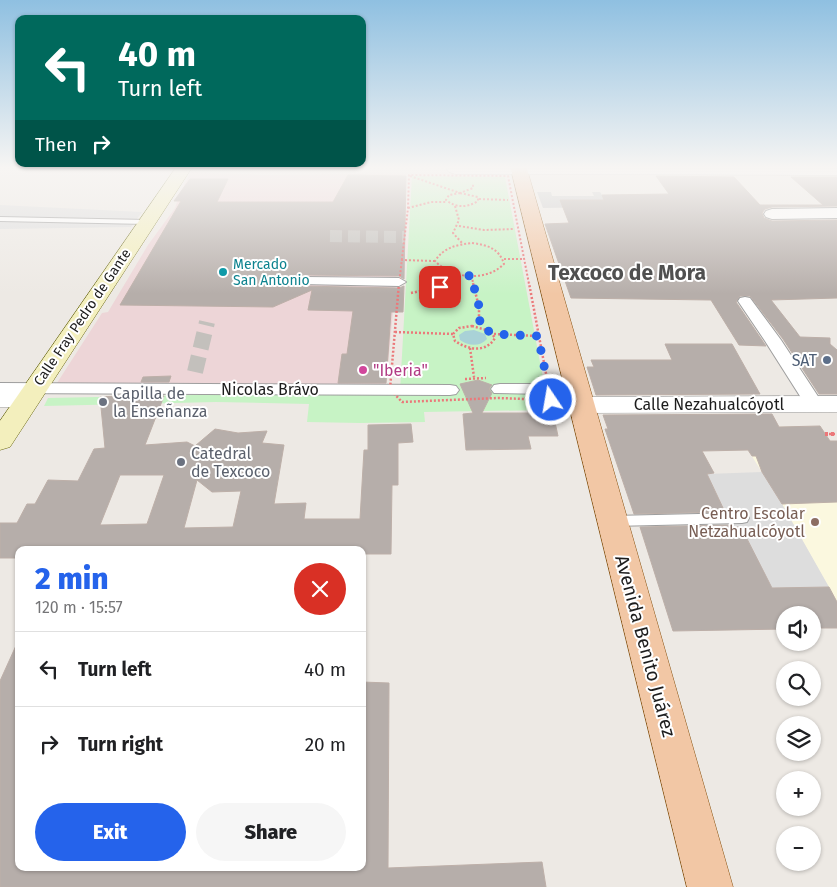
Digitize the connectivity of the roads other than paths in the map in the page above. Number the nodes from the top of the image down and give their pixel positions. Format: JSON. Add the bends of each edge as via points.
{"nodes":[{"id":1,"x":154,"y":210,"type":"edge"},
{"id":2,"x":524,"y":210,"type":"edge"},
{"id":3,"x":772,"y":214,"type":"dead end"},
{"id":4,"x":837,"y":214,"type":"edge"},
{"id":5,"x":0,"y":218,"type":"edge"},
{"id":6,"x":148,"y":220,"type":"junction"},
{"id":7,"x":306,"y":281,"type":"dead end"},
{"id":8,"x":399,"y":289,"type":"road end"},
{"id":9,"x":745,"y":301,"type":"dead end"},
{"id":10,"x":195,"y":372,"type":"tunnel mouth"},
{"id":11,"x":0,"y":388,"type":"edge"},
{"id":12,"x":189,"y":389,"type":"junction"},
{"id":13,"x":548,"y":389,"type":"road end"},
{"id":14,"x":450,"y":390,"type":"road end"},
{"id":15,"x":499,"y":393,"type":"road end"},
{"id":16,"x":31,"y":394,"type":"junction"},
{"id":17,"x":0,"y":399,"type":"edge"},
{"id":18,"x":826,"y":404,"type":"edge"},
{"id":19,"x":582,"y":405,"type":"junction"},
{"id":20,"x":0,"y":441,"type":"edge"},
{"id":21,"x":742,"y":518,"type":"dead end"},
{"id":22,"x":613,"y":521,"type":"junction"},
{"id":23,"x":710,"y":887,"type":"edge"}],
"edges":[{"from":1,"to":6,"type":"main road","name":"Calle Fray Pedro de Gante"},
{"from":2,"to":19,"type":"main road","name":"Avenida Benito Juárez","via":[[526,229]]},
{"from":3,"to":4,"type":"street"},
{"from":5,"to":6,"type":"lane"},
{"from":6,"to":16,"type":"main road","name":"Calle Fray Pedro de Gante"},
{"from":7,"to":8,"type":"street"},
{"from":9,"to":18,"type":"street"},
{"from":10,"to":12,"type":"street"},
{"from":11,"to":16,"type":"street","name":"Nicolas Brávo"},
{"from":12,"to":14,"type":"street","name":"Nicolas Brávo"},
{"from":12,"to":16,"type":"street","name":"Nicolas Brávo"},
{"from":13,"to":15,"type":"street"},
{"from":16,"to":17,"type":"street","name":"Nicolas Brávo"},
{"from":16,"to":20,"type":"main road","name":"Calle Fray Pedro de Gante"},
{"from":18,"to":19,"type":"street","name":"Calle Nezahualcóyotl"},
{"from":19,"to":22,"type":"main road","name":"Avenida Benito Juárez"},
{"from":21,"to":22,"type":"lane"},
{"from":22,"to":23,"type":"main road","name":"Avenida Benito Juárez"}]}
